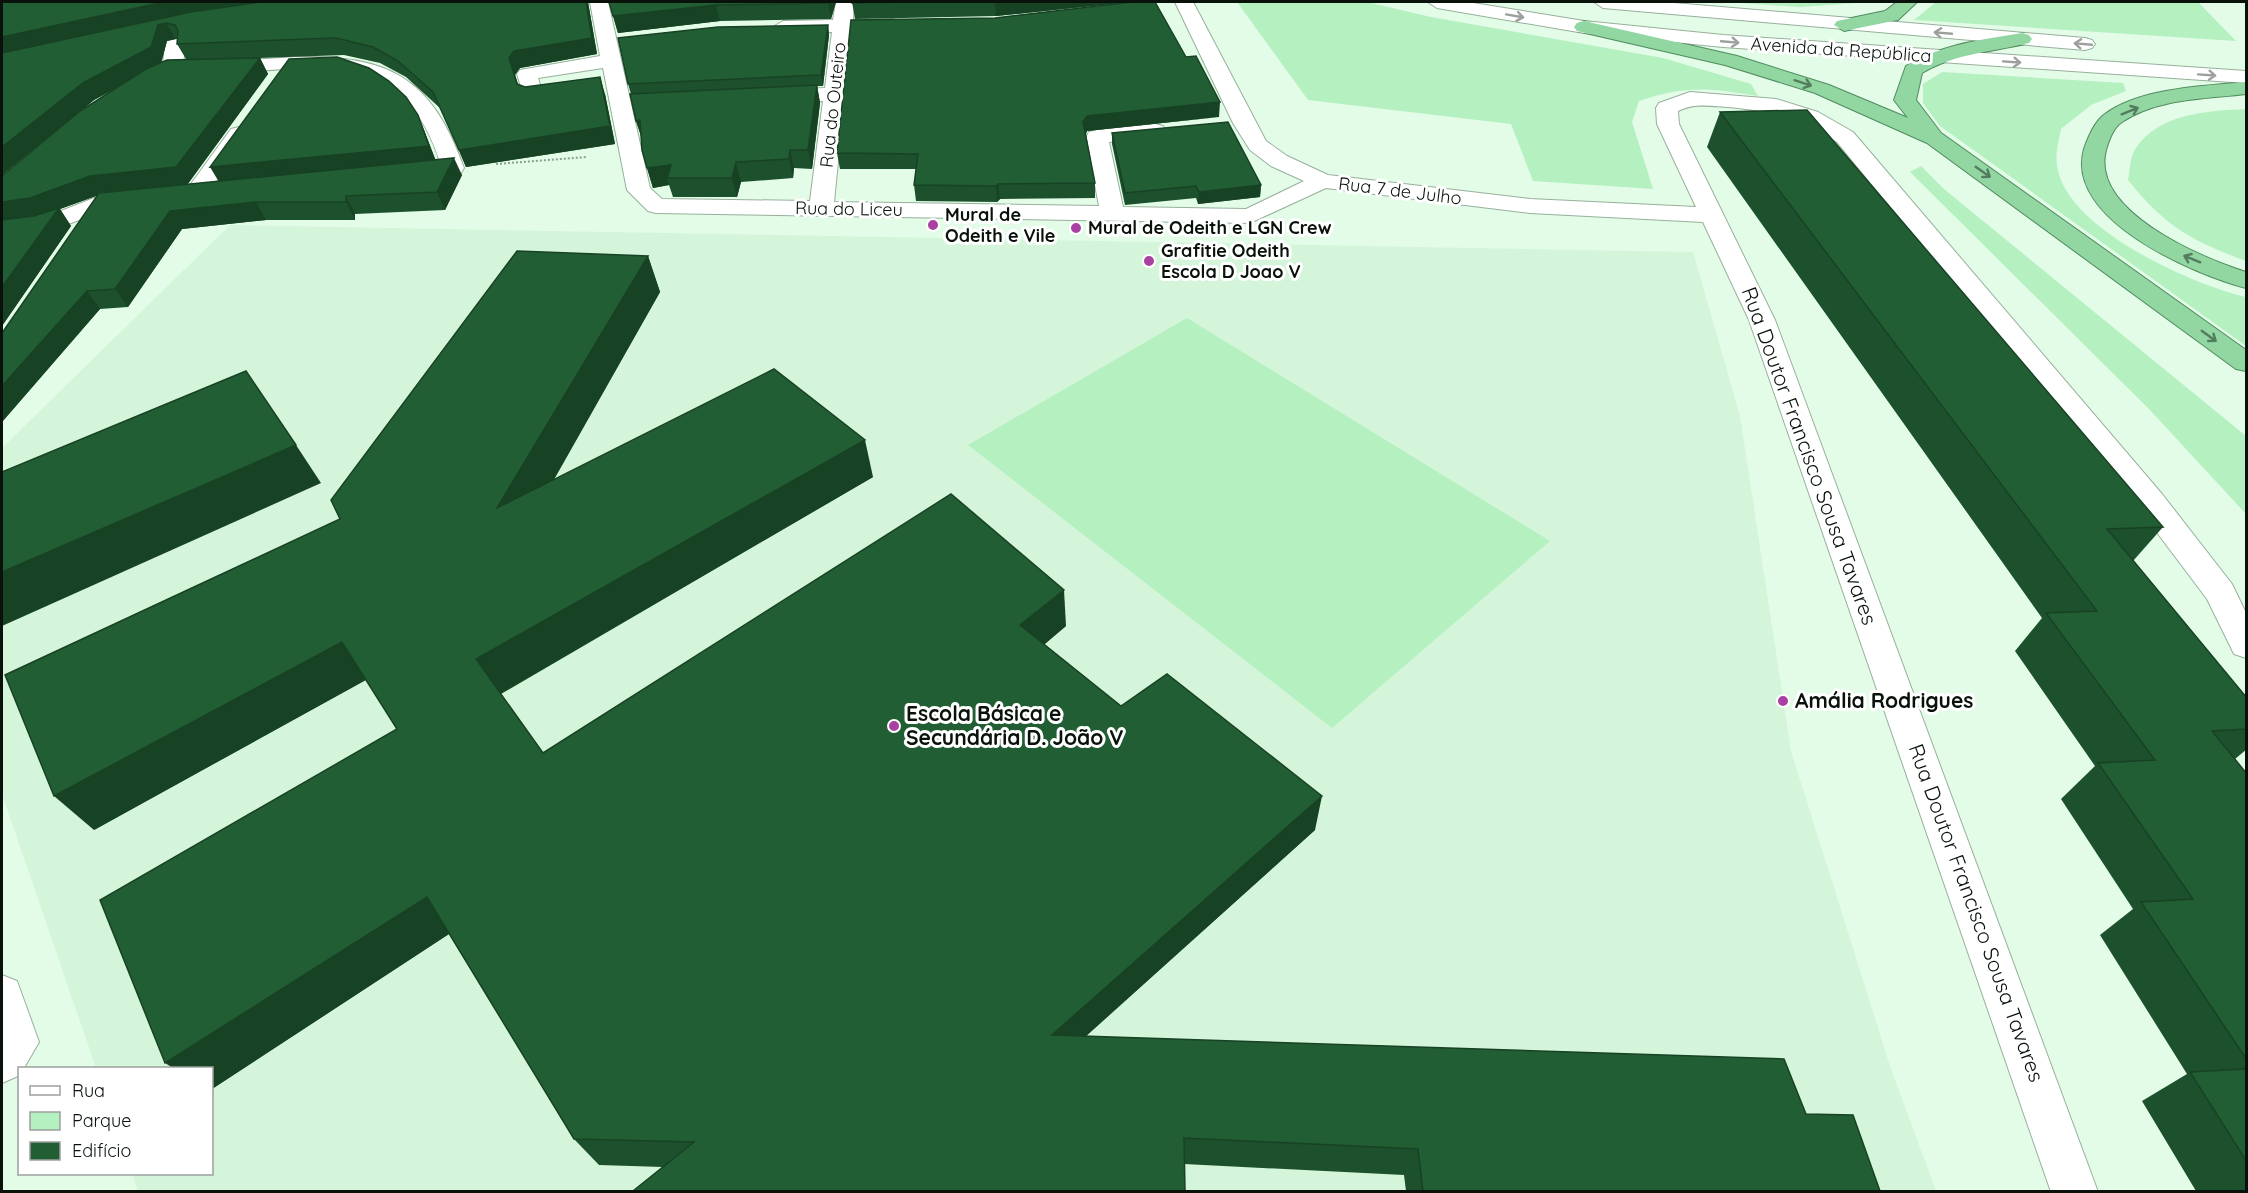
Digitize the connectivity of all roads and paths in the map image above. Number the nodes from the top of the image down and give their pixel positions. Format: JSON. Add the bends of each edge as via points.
{"nodes":[{"id":1,"x":599,"y":2,"type":"edge"},
{"id":2,"x":844,"y":2,"type":"edge"},
{"id":3,"x":1185,"y":2,"type":"edge"},
{"id":4,"x":1437,"y":2,"type":"edge"},
{"id":5,"x":1603,"y":2,"type":"edge"},
{"id":6,"x":1908,"y":2,"type":"edge"},
{"id":7,"x":1162,"y":4,"type":"dead end"},
{"id":8,"x":841,"y":25,"type":"junction"},
{"id":9,"x":913,"y":25,"type":"edge"},
{"id":10,"x":1844,"y":25,"type":"junction"},
{"id":11,"x":764,"y":27,"type":"edge"},
{"id":12,"x":1584,"y":27,"type":"junction"},
{"id":13,"x":163,"y":28,"type":"edge"},
{"id":14,"x":631,"y":39,"type":"edge"},
{"id":15,"x":2022,"y":39,"type":"junction"},
{"id":16,"x":2105,"y":46,"type":"dead end"},
{"id":17,"x":610,"y":51,"type":"junction"},
{"id":18,"x":1933,"y":57,"type":"junction"},
{"id":19,"x":289,"y":65,"type":"junction"},
{"id":20,"x":173,"y":68,"type":"junction"},
{"id":21,"x":2247,"y":77,"type":"edge"},
{"id":22,"x":276,"y":83,"type":"edge"},
{"id":23,"x":617,"y":83,"type":"junction"},
{"id":24,"x":2247,"y":88,"type":"edge"},
{"id":25,"x":122,"y":92,"type":"edge"},
{"id":26,"x":834,"y":94,"type":"junction"},
{"id":27,"x":752,"y":98,"type":"edge"},
{"id":28,"x":646,"y":102,"type":"edge"},
{"id":29,"x":622,"y":104,"type":"junction"},
{"id":30,"x":249,"y":120,"type":"edge"},
{"id":31,"x":1176,"y":129,"type":"edge"},
{"id":32,"x":1935,"y":138,"type":"junction"},
{"id":33,"x":632,"y":153,"type":"junction"},
{"id":34,"x":453,"y":168,"type":"junction"},
{"id":35,"x":395,"y":174,"type":"edge"},
{"id":36,"x":1323,"y":181,"type":"junction"},
{"id":37,"x":231,"y":190,"type":"edge"},
{"id":38,"x":196,"y":193,"type":"junction"},
{"id":39,"x":102,"y":203,"type":"junction"},
{"id":40,"x":821,"y":208,"type":"junction"},
{"id":41,"x":1112,"y":213,"type":"junction"},
{"id":42,"x":1713,"y":215,"type":"junction"},
{"id":43,"x":2,"y":230,"type":"edge"},
{"id":44,"x":75,"y":242,"type":"edge"},
{"id":45,"x":2247,"y":280,"type":"edge"},
{"id":46,"x":2247,"y":363,"type":"edge"},
{"id":47,"x":2247,"y":645,"type":"edge"},
{"id":48,"x":2,"y":995,"type":"edge"},
{"id":49,"x":2,"y":1061,"type":"edge"},
{"id":50,"x":2075,"y":1191,"type":"edge"}],
"edges":[{"from":1,"to":17,"type":"street"},
{"from":2,"to":8,"type":"street","name":"Rua do Outeiro"},
{"from":3,"to":7,"type":"street"},
{"from":3,"to":36,"type":"street","name":"Rua 7 de Julho","via":[[1233,124],[1279,161]]},
{"from":4,"to":12,"type":"street","name":"Avenida da República","one_way":true},
{"from":5,"to":10,"type":"street","name":"Avenida da República"},
{"from":6,"to":10,"type":"highway","via":[[1891,16]]},
{"from":8,"to":9,"type":"street"},
{"from":8,"to":11,"type":"street"},
{"from":8,"to":26,"type":"street","name":"Rua do Outeiro"},
{"from":15,"to":10,"type":"street","name":"Avenida da República","one_way":true},
{"from":12,"to":18,"type":"street","name":"Avenida da República","one_way":true},
{"from":12,"to":32,"type":"highway","one_way":true,"via":[[1730,60],[1822,89]]},
{"from":13,"to":20,"type":"street","via":[[195,21],[175,43]]},
{"from":14,"to":17,"type":"street"},
{"from":16,"to":15,"type":"street","name":"Avenida da República","one_way":true},
{"from":15,"to":18,"type":"highway"},
{"from":17,"to":23,"type":"street"},
{"from":17,"to":23,"type":"street","via":[[527,74],[532,96]]},
{"from":18,"to":21,"type":"street","name":"Avenida da República","one_way":true},
{"from":18,"to":32,"type":"highway","via":[[1913,70],[1905,100]]},
{"from":19,"to":20,"type":"street"},
{"from":19,"to":22,"type":"street"},
{"from":19,"to":34,"type":"street","via":[[344,63],[372,69],[397,83],[432,116]]},
{"from":20,"to":25,"type":"street"},
{"from":23,"to":29,"type":"street"},
{"from":45,"to":24,"type":"highway","one_way":true,"via":[[2180,254],[2132,227],[2103,196],[2092,169],[2091,152],[2112,118],[2152,102]]},
{"from":26,"to":27,"type":"street"},
{"from":26,"to":40,"type":"street","name":"Rua do Outeiro"},
{"from":28,"to":29,"type":"street"},
{"from":29,"to":33,"type":"street"},
{"from":30,"to":38,"type":"street"},
{"from":31,"to":41,"type":"street","via":[[1097,137]]},
{"from":32,"to":46,"type":"highway","one_way":true},
{"from":33,"to":34,"type":"path"},
{"from":33,"to":40,"type":"street","name":"Rua do Liceu","via":[[639,190],[656,206]]},
{"from":34,"to":35,"type":"street"},
{"from":36,"to":41,"type":"street","name":"Rua do Liceu","via":[[1250,216]]},
{"from":36,"to":42,"type":"street","name":"Rua 7 de Julho","via":[[1530,206]]},
{"from":37,"to":38,"type":"street"},
{"from":38,"to":39,"type":"street"},
{"from":39,"to":43,"type":"street","via":[[47,225]]},
{"from":39,"to":44,"type":"street"},
{"from":40,"to":41,"type":"street","name":"Rua do Liceu"},
{"from":42,"to":47,"type":"street","name":"Rua Doutor Francisco Sousa Tavares","via":[[1668,123],[1667,108],[1690,98],[1776,105],[1810,117],[1845,137],[2151,502],[2220,593]]},
{"from":42,"to":50,"type":"street","name":"Rua Doutor Francisco Sousa Tavares","via":[[1762,320]]},
{"from":48,"to":49,"type":"street","via":[[17,1042]]}]}
